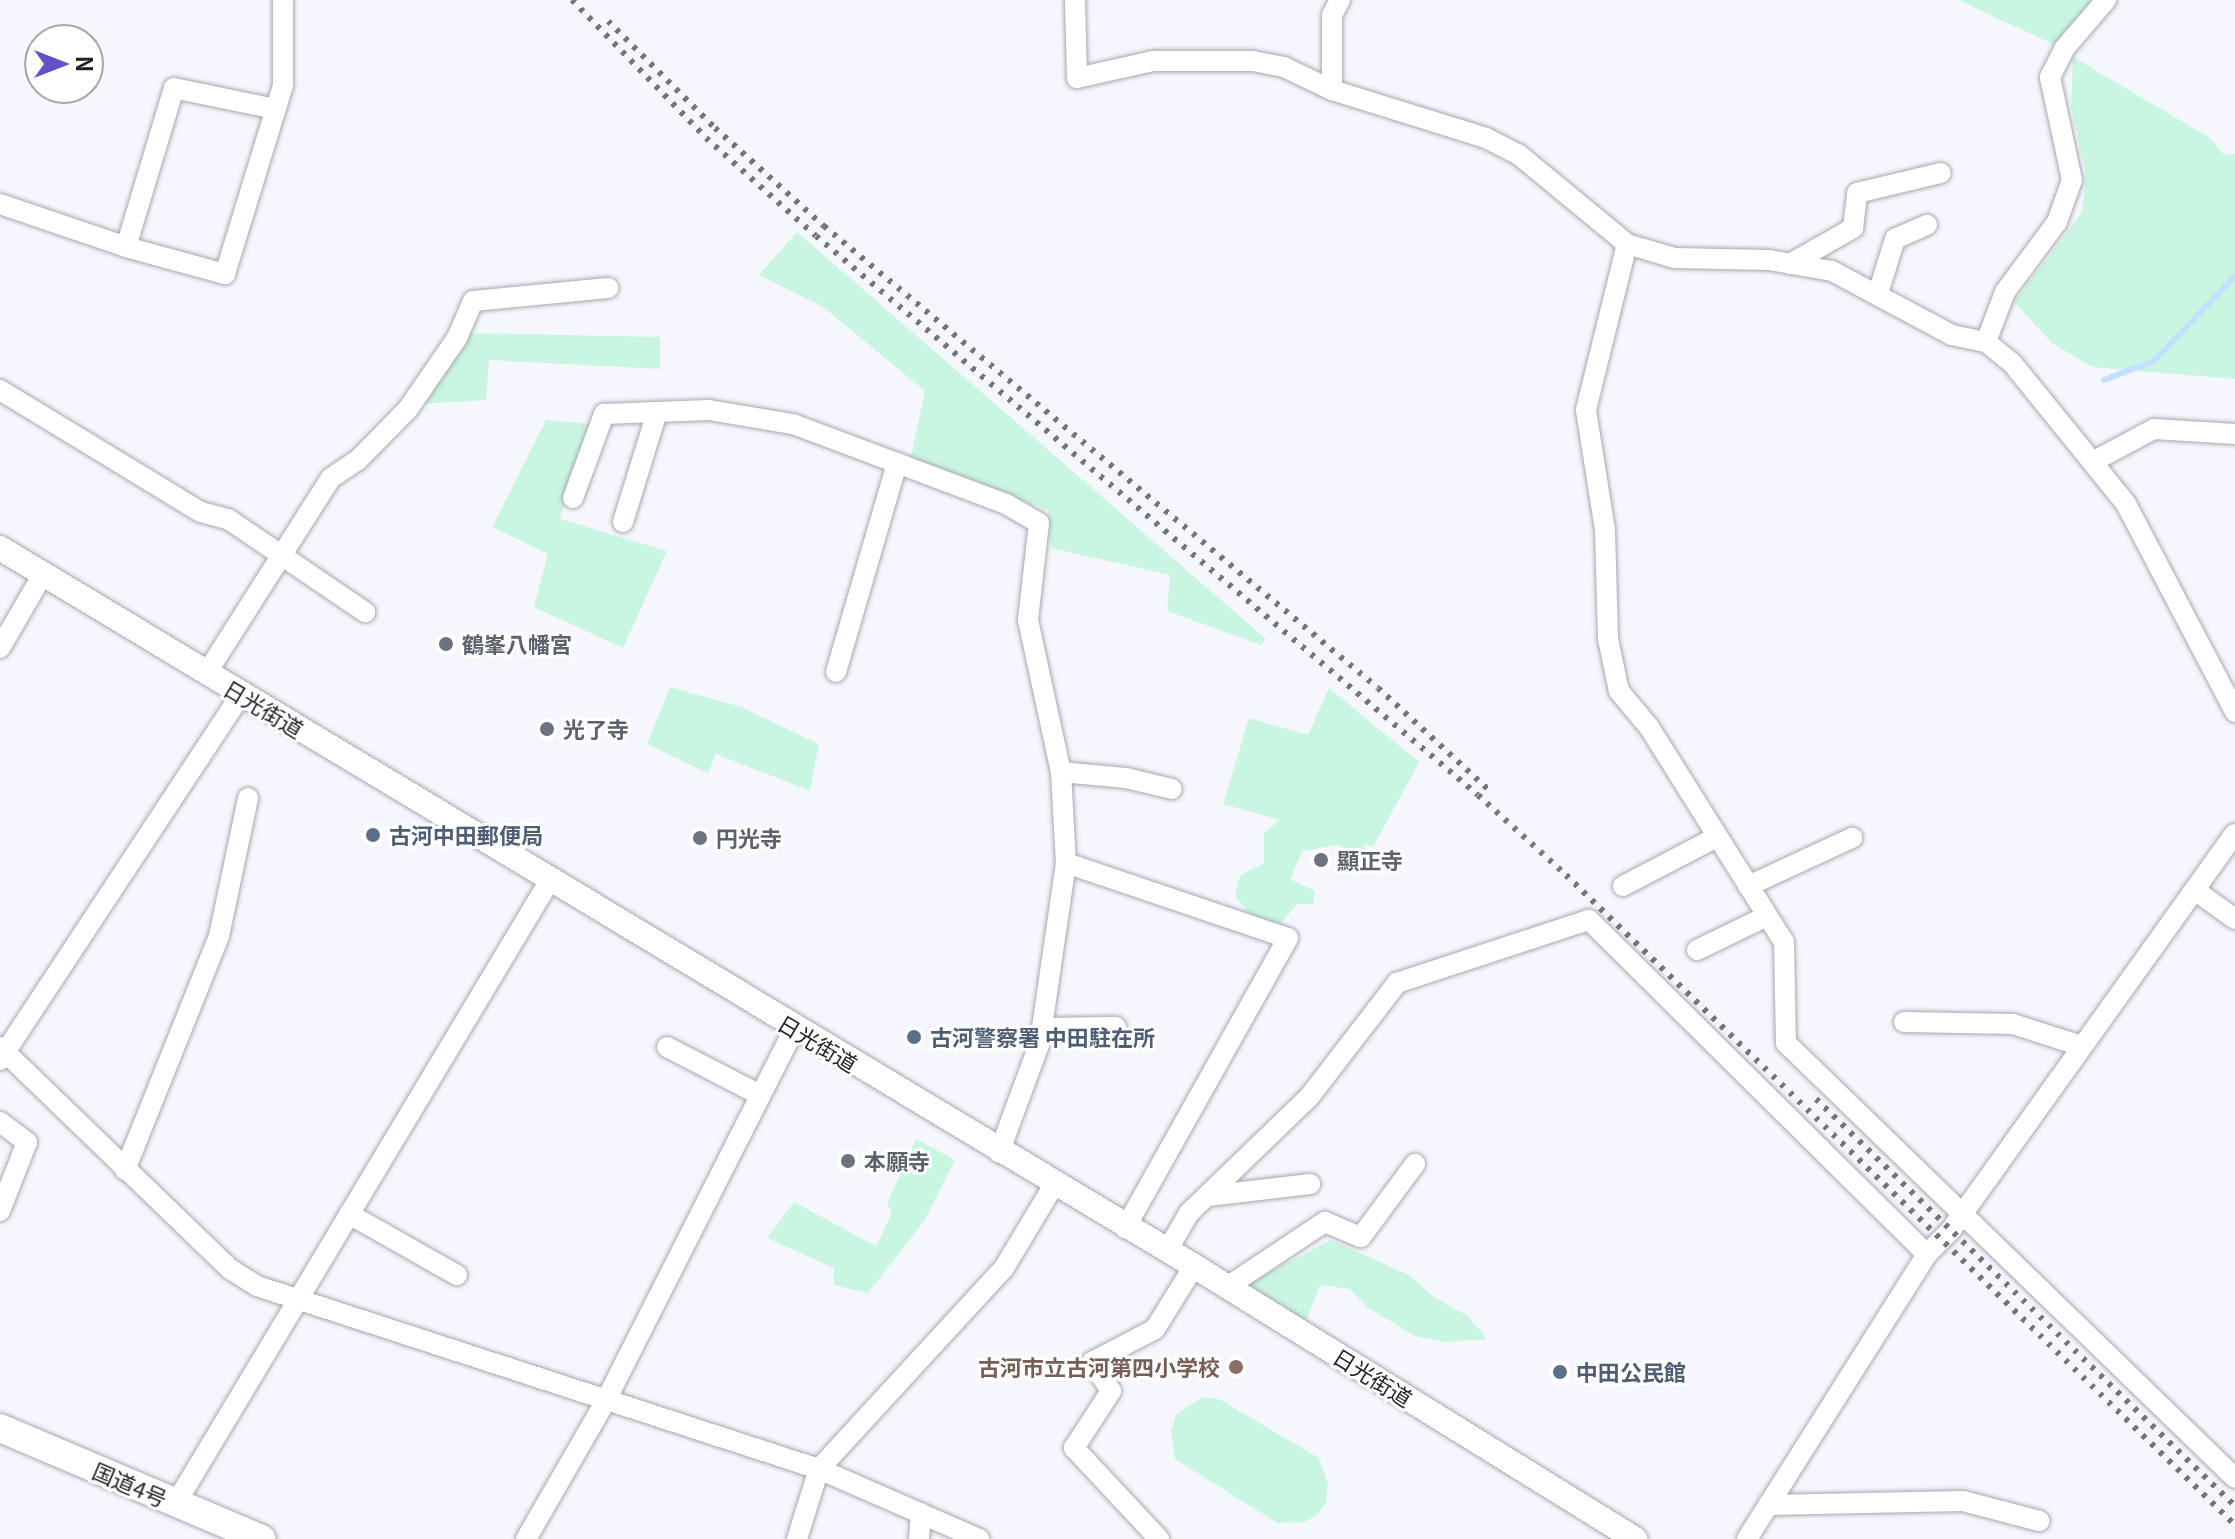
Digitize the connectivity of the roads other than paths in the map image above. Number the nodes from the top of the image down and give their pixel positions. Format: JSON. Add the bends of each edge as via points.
{"nodes":[{"id":1,"x":283,"y":0,"type":"edge"},
{"id":2,"x":1075,"y":0,"type":"edge"},
{"id":3,"x":1340,"y":0,"type":"edge"},
{"id":4,"x":2106,"y":0,"type":"edge"},
{"id":5,"x":1332,"y":90,"type":"junction"},
{"id":6,"x":275,"y":109,"type":"junction"},
{"id":7,"x":1941,"y":173,"type":"dead end"},
{"id":8,"x":0,"y":204,"type":"edge"},
{"id":9,"x":1927,"y":225,"type":"dead end"},
{"id":10,"x":1627,"y":244,"type":"junction"},
{"id":11,"x":126,"y":247,"type":"junction"},
{"id":12,"x":1790,"y":264,"type":"junction"},
{"id":13,"x":608,"y":288,"type":"dead end"},
{"id":14,"x":1878,"y":293,"type":"junction"},
{"id":15,"x":1986,"y":342,"type":"junction"},
{"id":16,"x":0,"y":390,"type":"edge"},
{"id":17,"x":657,"y":412,"type":"junction"},
{"id":18,"x":2235,"y":434,"type":"edge"},
{"id":19,"x":2094,"y":461,"type":"junction"},
{"id":20,"x":897,"y":463,"type":"junction"},
{"id":21,"x":573,"y":498,"type":"dead end"},
{"id":22,"x":623,"y":522,"type":"dead end"},
{"id":23,"x":0,"y":548,"type":"edge"},
{"id":24,"x":283,"y":554,"type":"junction"},
{"id":25,"x":43,"y":574,"type":"junction"},
{"id":26,"x":365,"y":612,"type":"dead end"},
{"id":27,"x":0,"y":648,"type":"edge"},
{"id":28,"x":836,"y":672,"type":"dead end"},
{"id":29,"x":206,"y":674,"type":"junction"},
{"id":30,"x":241,"y":694,"type":"junction"},
{"id":31,"x":2235,"y":712,"type":"edge"},
{"id":32,"x":1061,"y":772,"type":"junction"},
{"id":33,"x":1172,"y":789,"type":"dead end"},
{"id":34,"x":248,"y":798,"type":"dead end"},
{"id":35,"x":2234,"y":836,"type":"edge"},
{"id":36,"x":1715,"y":838,"type":"junction"},
{"id":37,"x":1852,"y":838,"type":"dead end"},
{"id":38,"x":1066,"y":863,"type":"junction"},
{"id":39,"x":550,"y":880,"type":"junction"},
{"id":40,"x":1623,"y":886,"type":"dead end"},
{"id":41,"x":1748,"y":886,"type":"junction"},
{"id":42,"x":2196,"y":891,"type":"junction"},
{"id":43,"x":1767,"y":916,"type":"junction"},
{"id":44,"x":2235,"y":919,"type":"edge"},
{"id":45,"x":1697,"y":950,"type":"dead end"},
{"id":46,"x":1904,"y":1022,"type":"dead end"},
{"id":47,"x":1116,"y":1027,"type":"dead end"},
{"id":48,"x":1042,"y":1028,"type":"junction"},
{"id":49,"x":794,"y":1029,"type":"junction"},
{"id":50,"x":2081,"y":1046,"type":"junction"},
{"id":51,"x":667,"y":1047,"type":"dead end"},
{"id":52,"x":2,"y":1053,"type":"edge"},
{"id":53,"x":760,"y":1095,"type":"junction"},
{"id":54,"x":0,"y":1122,"type":"edge"},
{"id":55,"x":999,"y":1153,"type":"junction"},
{"id":56,"x":1415,"y":1164,"type":"dead end"},
{"id":57,"x":125,"y":1170,"type":"junction"},
{"id":58,"x":1055,"y":1183,"type":"junction"},
{"id":59,"x":1310,"y":1184,"type":"dead end"},
{"id":60,"x":1208,"y":1196,"type":"junction"},
{"id":61,"x":0,"y":1211,"type":"edge"},
{"id":62,"x":349,"y":1214,"type":"junction"},
{"id":63,"x":1962,"y":1214,"type":"junction"},
{"id":64,"x":1125,"y":1228,"type":"junction"},
{"id":65,"x":1167,"y":1251,"type":"junction"},
{"id":66,"x":1927,"y":1254,"type":"junction"},
{"id":67,"x":1194,"y":1266,"type":"junction"},
{"id":68,"x":457,"y":1275,"type":"dead end"},
{"id":69,"x":1227,"y":1287,"type":"junction"},
{"id":70,"x":298,"y":1299,"type":"junction"},
{"id":71,"x":605,"y":1402,"type":"junction"},
{"id":72,"x":0,"y":1428,"type":"edge"},
{"id":73,"x":819,"y":1469,"type":"junction"},
{"id":74,"x":2235,"y":1478,"type":"edge"},
{"id":75,"x":176,"y":1503,"type":"junction"},
{"id":76,"x":1768,"y":1505,"type":"junction"},
{"id":77,"x":921,"y":1513,"type":"junction"},
{"id":78,"x":2039,"y":1521,"type":"dead end"},
{"id":79,"x":261,"y":1539,"type":"edge"},
{"id":80,"x":526,"y":1539,"type":"edge"},
{"id":81,"x":797,"y":1539,"type":"edge"},
{"id":82,"x":919,"y":1539,"type":"edge"},
{"id":83,"x":979,"y":1539,"type":"edge"},
{"id":84,"x":1159,"y":1539,"type":"edge"},
{"id":85,"x":1635,"y":1539,"type":"edge"},
{"id":86,"x":1747,"y":1539,"type":"edge"}],
"edges":[{"from":1,"to":6,"type":"street","via":[[283,85]]},
{"from":2,"to":5,"type":"street","via":[[1077,78],[1153,61],[1253,61],[1284,67]]},
{"from":3,"to":5,"type":"street","via":[[1332,15]]},
{"from":4,"to":15,"type":"street","via":[[2064,49],[2050,77],[2072,180],[2057,222],[2005,292]]},
{"from":5,"to":10,"type":"street","via":[[1486,138],[1518,154]]},
{"from":6,"to":11,"type":"street","via":[[174,88]]},
{"from":6,"to":11,"type":"street","via":[[225,274]]},
{"from":7,"to":12,"type":"street","via":[[1857,193],[1853,228]]},
{"from":8,"to":11,"type":"street"},
{"from":9,"to":14,"type":"street","via":[[1895,239]]},
{"from":10,"to":12,"type":"street","via":[[1675,258]]},
{"from":10,"to":36,"type":"street","via":[[1586,410],[1605,530],[1608,639],[1619,691],[1649,727]]},
{"from":12,"to":14,"type":"street","via":[[1832,271]]},
{"from":13,"to":24,"type":"street","via":[[473,301],[457,338],[421,391],[384,436],[331,478]]},
{"from":14,"to":15,"type":"street","via":[[1952,335]]},
{"from":15,"to":19,"type":"street","via":[[2012,363]]},
{"from":16,"to":24,"type":"street","via":[[201,512],[228,519]]},
{"from":17,"to":20,"type":"street","via":[[759,415]]},
{"from":17,"to":21,"type":"street","via":[[604,414]]},
{"from":17,"to":22,"type":"street"},
{"from":18,"to":19,"type":"street","via":[[2154,429]]},
{"from":19,"to":31,"type":"street","via":[[2156,552],[2217,685]]},
{"from":20,"to":28,"type":"street"},
{"from":20,"to":32,"type":"street","via":[[1006,504],[1039,523],[1028,620]]},
{"from":23,"to":25,"type":"main road","name":"日光街道"},
{"from":24,"to":26,"type":"street","via":[[288,564]]},
{"from":24,"to":29,"type":"street"},
{"from":25,"to":27,"type":"street"},
{"from":25,"to":29,"type":"main road","name":"日光街道"},
{"from":29,"to":30,"type":"main road","name":"日光街道"},
{"from":30,"to":39,"type":"main road","name":"日光街道"},
{"from":30,"to":52,"type":"street"},
{"from":32,"to":33,"type":"street"},
{"from":32,"to":38,"type":"street"},
{"from":34,"to":57,"type":"street","via":[[219,936]]},
{"from":35,"to":42,"type":"street"},
{"from":36,"to":40,"type":"street"},
{"from":36,"to":41,"type":"street"},
{"from":37,"to":41,"type":"street"},
{"from":38,"to":48,"type":"street"},
{"from":38,"to":64,"type":"street","via":[[1288,938]]},
{"from":39,"to":49,"type":"main road","name":"日光街道"},
{"from":39,"to":62,"type":"street"},
{"from":41,"to":43,"type":"street"},
{"from":42,"to":44,"type":"street"},
{"from":42,"to":50,"type":"street"},
{"from":43,"to":45,"type":"street"},
{"from":43,"to":63,"type":"street","via":[[1786,955],[1786,1043]]},
{"from":46,"to":50,"type":"street","via":[[2013,1024]]},
{"from":47,"to":48,"type":"street"},
{"from":48,"to":55,"type":"street"},
{"from":49,"to":53,"type":"street"},
{"from":49,"to":55,"type":"main road","name":"日光街道"},
{"from":50,"to":63,"type":"street"},
{"from":51,"to":53,"type":"street"},
{"from":52,"to":57,"type":"street"},
{"from":53,"to":71,"type":"street"},
{"from":54,"to":61,"type":"street","via":[[27,1142]]},
{"from":55,"to":58,"type":"main road","name":"日光街道"},
{"from":56,"to":69,"type":"street","via":[[1361,1237],[1325,1222]]},
{"from":57,"to":70,"type":"street","via":[[230,1269],[257,1286]]},
{"from":58,"to":64,"type":"main road","name":"日光街道"},
{"from":58,"to":73,"type":"street","via":[[1004,1268]]},
{"from":59,"to":60,"type":"street"},
{"from":60,"to":65,"type":"street","via":[[1189,1213]]},
{"from":60,"to":66,"type":"street","via":[[1310,1096],[1397,983],[1589,920]]},
{"from":62,"to":68,"type":"street"},
{"from":62,"to":70,"type":"street"},
{"from":63,"to":66,"type":"street"},
{"from":63,"to":74,"type":"street"},
{"from":64,"to":65,"type":"main road","name":"日光街道"},
{"from":65,"to":67,"type":"main road","name":"日光街道"},
{"from":66,"to":76,"type":"street"},
{"from":67,"to":69,"type":"main road","name":"日光街道"},
{"from":67,"to":84,"type":"street","via":[[1155,1329],[1092,1362],[1111,1391],[1074,1448]]},
{"from":69,"to":85,"type":"main road","name":"日光街道"},
{"from":70,"to":71,"type":"street"},
{"from":70,"to":75,"type":"street"},
{"from":71,"to":73,"type":"street"},
{"from":71,"to":80,"type":"street"},
{"from":72,"to":75,"type":"highway","name":"国道4号"},
{"from":73,"to":77,"type":"street"},
{"from":73,"to":81,"type":"street"},
{"from":75,"to":79,"type":"highway","name":"国道4号"},
{"from":76,"to":78,"type":"street","via":[[1963,1501]]},
{"from":76,"to":86,"type":"street"},
{"from":77,"to":82,"type":"street"},
{"from":77,"to":83,"type":"street"}]}
